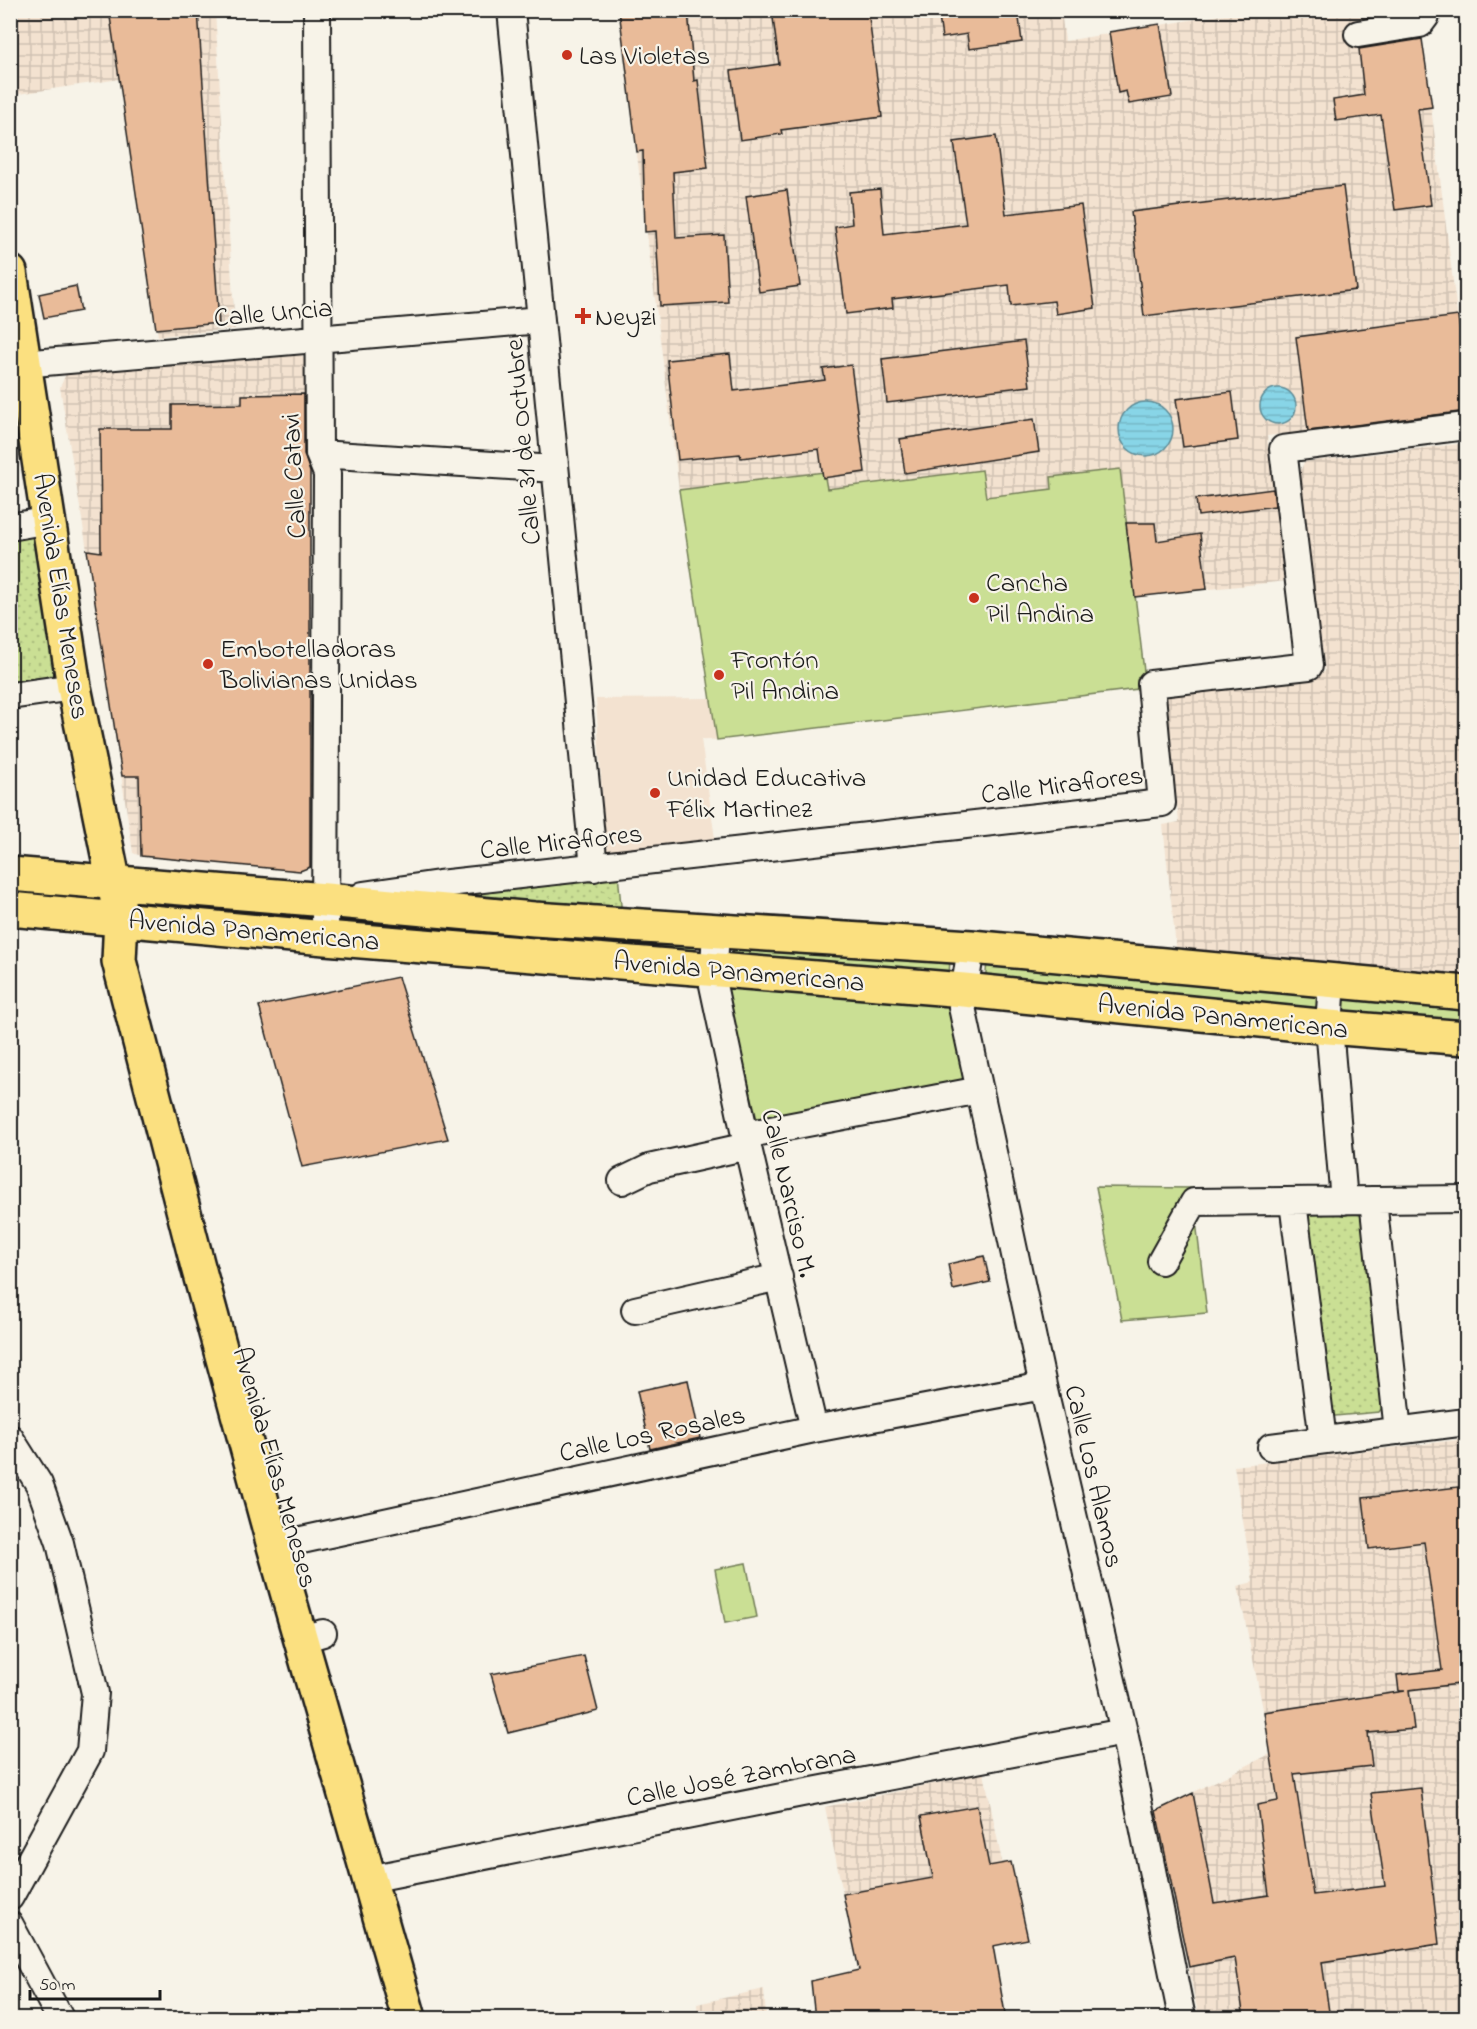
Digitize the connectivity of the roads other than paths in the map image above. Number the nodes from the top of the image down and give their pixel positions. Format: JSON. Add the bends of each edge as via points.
{"nodes":[{"id":1,"x":317,"y":10,"type":"edge"},
{"id":2,"x":511,"y":10,"type":"edge"},
{"id":3,"x":1426,"y":10,"type":"edge"},
{"id":4,"x":1358,"y":34,"type":"dead end"},
{"id":5,"x":10,"y":272,"type":"edge"},
{"id":6,"x":541,"y":320,"type":"junction"},
{"id":7,"x":319,"y":338,"type":"junction"},
{"id":8,"x":18,"y":365,"type":"edge"},
{"id":9,"x":1467,"y":426,"type":"edge"},
{"id":10,"x":319,"y":454,"type":"junction"},
{"id":11,"x":555,"y":469,"type":"junction"},
{"id":12,"x":48,"y":520,"type":"junction"},
{"id":13,"x":10,"y":527,"type":"edge"},
{"id":14,"x":74,"y":687,"type":"junction"},
{"id":15,"x":10,"y":696,"type":"edge"},
{"id":16,"x":594,"y":868,"type":"junction"},
{"id":17,"x":10,"y":874,"type":"edge"},
{"id":18,"x":113,"y":882,"type":"junction"},
{"id":19,"x":326,"y":900,"type":"junction"},
{"id":20,"x":10,"y":909,"type":"edge"},
{"id":21,"x":121,"y":918,"type":"junction"},
{"id":22,"x":716,"y":930,"type":"junction"},
{"id":23,"x":325,"y":938,"type":"junction"},
{"id":24,"x":970,"y":946,"type":"junction"},
{"id":25,"x":713,"y":969,"type":"junction"},
{"id":26,"x":1332,"y":980,"type":"junction"},
{"id":27,"x":964,"y":990,"type":"junction"},
{"id":28,"x":1467,"y":993,"type":"edge"},
{"id":29,"x":1329,"y":1027,"type":"junction"},
{"id":30,"x":1467,"y":1038,"type":"edge"},
{"id":31,"x":980,"y":1090,"type":"junction"},
{"id":32,"x":747,"y":1141,"type":"junction"},
{"id":33,"x":622,"y":1181,"type":"dead end"},
{"id":34,"x":1467,"y":1199,"type":"edge"},
{"id":35,"x":1373,"y":1200,"type":"junction"},
{"id":36,"x":1344,"y":1201,"type":"junction"},
{"id":37,"x":1293,"y":1202,"type":"junction"},
{"id":38,"x":1161,"y":1261,"type":"dead end"},
{"id":39,"x":779,"y":1277,"type":"junction"},
{"id":40,"x":635,"y":1310,"type":"dead end"},
{"id":41,"x":1044,"y":1386,"type":"junction"},
{"id":42,"x":1467,"y":1422,"type":"edge"},
{"id":43,"x":814,"y":1429,"type":"junction"},
{"id":44,"x":1398,"y":1431,"type":"junction"},
{"id":45,"x":10,"y":1438,"type":"edge"},
{"id":46,"x":1323,"y":1440,"type":"junction"},
{"id":47,"x":1271,"y":1447,"type":"dead end"},
{"id":48,"x":285,"y":1543,"type":"junction"},
{"id":49,"x":1124,"y":1732,"type":"junction"},
{"id":50,"x":378,"y":1878,"type":"junction"},
{"id":51,"x":10,"y":1897,"type":"edge"},
{"id":52,"x":10,"y":1925,"type":"edge"},
{"id":53,"x":60,"y":2019,"type":"edge"},
{"id":54,"x":409,"y":2019,"type":"edge"},
{"id":55,"x":427,"y":2019,"type":"edge"},
{"id":56,"x":1182,"y":2019,"type":"edge"}],
"edges":[{"from":1,"to":7,"type":"street","name":"Calle Catavi"},
{"from":2,"to":6,"type":"street","name":"Calle 31 de Octubre"},
{"from":3,"to":4,"type":"street","via":[[1420,24]]},
{"from":5,"to":8,"type":"main road","name":"Avenida Elías Meneses"},
{"from":6,"to":7,"type":"street","name":"Calle Uncia"},
{"from":6,"to":11,"type":"street","name":"Calle 31 de Octubre"},
{"from":7,"to":8,"type":"street","name":"Calle Uncia"},
{"from":7,"to":10,"type":"street","name":"Calle Catavi"},
{"from":8,"to":12,"type":"main road","name":"Avenida Elías Meneses"},
{"from":9,"to":16,"type":"street","name":"Calle Miraflores","via":[[1283,449],[1309,666],[1151,684],[1162,803]]},
{"from":10,"to":11,"type":"street"},
{"from":10,"to":19,"type":"street","name":"Calle Catavi","via":[[327,474]]},
{"from":11,"to":16,"type":"street","name":"Calle 31 de Octubre"},
{"from":12,"to":13,"type":"street"},
{"from":12,"to":14,"type":"main road","name":"Avenida Elías Meneses"},
{"from":14,"to":15,"type":"street"},
{"from":14,"to":18,"type":"main road","name":"Avenida Elías Meneses"},
{"from":16,"to":19,"type":"street","name":"Calle Miraflores"},
{"from":17,"to":18,"type":"main road","name":"Avenida Panamericana"},
{"from":18,"to":19,"type":"main road","name":"Avenida Panamericana"},
{"from":18,"to":21,"type":"main road","name":"Avenida Elías Meneses"},
{"from":19,"to":22,"type":"main road","name":"Avenida Panamericana"},
{"from":19,"to":23,"type":"street","name":"Calle Catavi"},
{"from":20,"to":21,"type":"main road","name":"Avenida Panamericana"},
{"from":21,"to":23,"type":"main road","name":"Avenida Panamericana"},
{"from":21,"to":48,"type":"main road","name":"Avenida Elías Meneses","via":[[140,956],[224,1281]]},
{"from":22,"to":24,"type":"main road","name":"Avenida Panamericana"},
{"from":22,"to":25,"type":"street","name":"Calle Narciso M."},
{"from":23,"to":25,"type":"main road","name":"Avenida Panamericana"},
{"from":24,"to":26,"type":"main road","name":"Avenida Panamericana"},
{"from":24,"to":27,"type":"street","name":"Calle Los Alamos"},
{"from":25,"to":27,"type":"main road","name":"Avenida Panamericana"},
{"from":25,"to":32,"type":"street","name":"Calle Narciso M.","via":[[713,985]]},
{"from":26,"to":28,"type":"main road","name":"Avenida Panamericana"},
{"from":26,"to":29,"type":"street"},
{"from":27,"to":29,"type":"main road","name":"Avenida Panamericana"},
{"from":27,"to":31,"type":"street","name":"Calle Los Alamos","via":[[962,1007]]},
{"from":29,"to":30,"type":"main road","name":"Avenida Panamericana"},
{"from":29,"to":36,"type":"street"},
{"from":31,"to":32,"type":"street"},
{"from":31,"to":41,"type":"street","name":"Calle Los Alamos"},
{"from":32,"to":33,"type":"street","via":[[649,1168]]},
{"from":32,"to":39,"type":"street","name":"Calle Narciso M."},
{"from":34,"to":35,"type":"street"},
{"from":35,"to":36,"type":"street"},
{"from":35,"to":44,"type":"street"},
{"from":36,"to":37,"type":"street"},
{"from":37,"to":38,"type":"street","via":[[1194,1202]]},
{"from":37,"to":46,"type":"street"},
{"from":39,"to":40,"type":"street"},
{"from":39,"to":43,"type":"street","name":"Calle Narciso M."},
{"from":41,"to":43,"type":"street","name":"Calle Los Rosales"},
{"from":41,"to":49,"type":"street","name":"Calle Los Alamos"},
{"from":42,"to":44,"type":"street"},
{"from":43,"to":48,"type":"street","name":"Calle Los Rosales"},
{"from":44,"to":46,"type":"street"},
{"from":45,"to":51,"type":"street","via":[[39,1484],[60,1543],[95,1693],[90,1751]]},
{"from":46,"to":47,"type":"street"},
{"from":48,"to":50,"type":"main road","name":"Avenida Elías Meneses"},
{"from":49,"to":50,"type":"street","name":"Calle José Zambrana"},
{"from":49,"to":56,"type":"street","name":"Calle Los Alamos"},
{"from":50,"to":54,"type":"main road","name":"Avenida Elías Meneses"},
{"from":50,"to":55,"type":"main road","name":"Avenida Elías Meneses"},
{"from":52,"to":53,"type":"street"}]}
